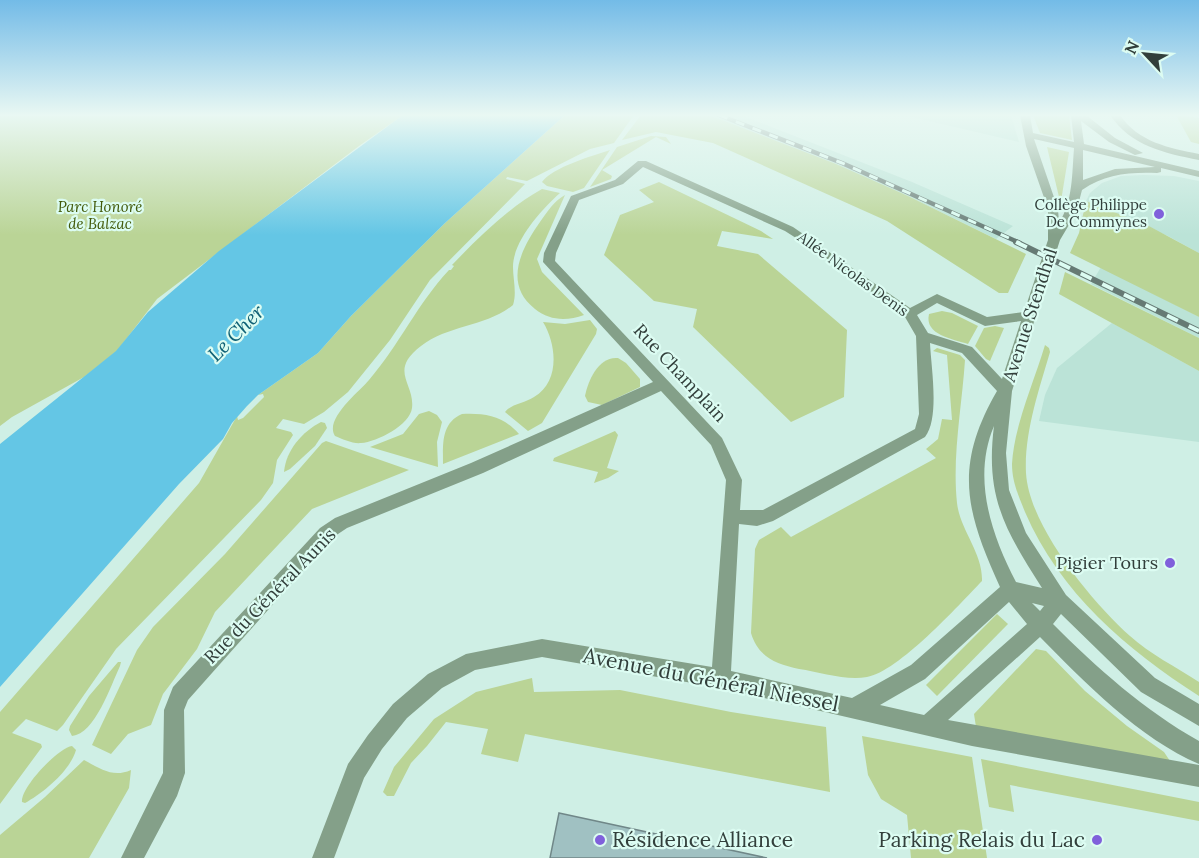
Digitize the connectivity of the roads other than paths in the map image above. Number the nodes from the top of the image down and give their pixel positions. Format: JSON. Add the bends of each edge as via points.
{"nodes":[{"id":1,"x":1036,"y":155,"type":"edge"},
{"id":2,"x":1079,"y":155,"type":"edge"},
{"id":3,"x":1111,"y":155,"type":"edge"},
{"id":4,"x":1142,"y":155,"type":"edge"},
{"id":5,"x":642,"y":163,"type":"joint"},
{"id":6,"x":1166,"y":167,"type":"junction"},
{"id":7,"x":1196,"y":173,"type":"edge"},
{"id":8,"x":1077,"y":189,"type":"junction"},
{"id":9,"x":1054,"y":240,"type":"junction"},
{"id":10,"x":910,"y":314,"type":"junction"},
{"id":11,"x":1029,"y":316,"type":"junction"},
{"id":12,"x":923,"y":336,"type":"junction"},
{"id":13,"x":662,"y":384,"type":"junction"},
{"id":14,"x":1005,"y":391,"type":"junction"},
{"id":15,"x":733,"y":516,"type":"junction"},
{"id":16,"x":1011,"y":589,"type":"junction"},
{"id":17,"x":1060,"y":601,"type":"junction"},
{"id":18,"x":1040,"y":625,"type":"junction"},
{"id":19,"x":721,"y":678,"type":"junction"},
{"id":20,"x":855,"y":708,"type":"junction"},
{"id":21,"x":1199,"y":716,"type":"edge"},
{"id":22,"x":926,"y":726,"type":"junction"},
{"id":23,"x":1199,"y":753,"type":"edge"},
{"id":24,"x":1199,"y":776,"type":"edge"},
{"id":25,"x":132,"y":858,"type":"edge"},
{"id":26,"x":323,"y":858,"type":"edge"}],
"edges":[{"from":1,"to":9,"type":"street","name":"Avenue Stendhal","via":[[1053,209]]},
{"from":2,"to":8,"type":"street","name":"Avenue Stendhal"},
{"from":3,"to":6,"type":"street"},
{"from":4,"to":6,"type":"street"},
{"from":5,"to":10,"type":"street","name":"Allée Nicolas Denis","via":[[789,229]]},
{"from":5,"to":13,"type":"street","name":"Rue Champlain","via":[[619,182],[575,198],[549,262]]},
{"from":6,"to":7,"type":"street"},
{"from":6,"to":8,"type":"street","via":[[1111,171],[1093,177]]},
{"from":8,"to":9,"type":"street","name":"Avenue Stendhal","via":[[1071,213]]},
{"from":9,"to":11,"type":"street","name":"Avenue Stendhal"},
{"from":10,"to":11,"type":"street","via":[[938,298],[985,322]]},
{"from":10,"to":12,"type":"street","name":"Allée Nicolas Denis"},
{"from":11,"to":14,"type":"street","name":"Avenue Stendhal"},
{"from":12,"to":14,"type":"street","via":[[967,350]]},
{"from":12,"to":15,"type":"street","name":"Allée Nicolas Denis","via":[[926,414],[920,434],[767,516]]},
{"from":13,"to":15,"type":"street","name":"Rue Champlain","via":[[717,442],[734,480]]},
{"from":13,"to":25,"type":"street","name":"Rue du Général Aunis","via":[[477,468],[341,523],[326,533],[180,694],[174,710],[174,773]]},
{"from":14,"to":16,"type":"street","name":"Avenue Stendhal","via":[[992,410],[982,438],[975,484],[981,521]]},
{"from":14,"to":17,"type":"street","name":"Avenue Stendhal","via":[[998,453],[1001,490],[1019,537]]},
{"from":15,"to":19,"type":"street","name":"Rue Champlain"},
{"from":16,"to":17,"type":"street","name":"Avenue Stendhal"},
{"from":16,"to":18,"type":"street","name":"Avenue Stendhal"},
{"from":16,"to":20,"type":"street","via":[[918,672]]},
{"from":17,"to":18,"type":"street"},
{"from":17,"to":21,"type":"street","name":"Avenue Stendhal","via":[[1148,685]]},
{"from":18,"to":22,"type":"street"},
{"from":18,"to":23,"type":"street","name":"Avenue Stendhal","via":[[1109,692]]},
{"from":19,"to":20,"type":"street","name":"Avenue du Général Niessel"},
{"from":19,"to":26,"type":"street","name":"Avenue du Général Niessel","via":[[542,648],[472,661],[435,681],[400,711],[375,742],[356,772]]},
{"from":20,"to":22,"type":"street","name":"Avenue du Général Niessel"},
{"from":22,"to":24,"type":"street","name":"Avenue du Général Niessel"}]}
